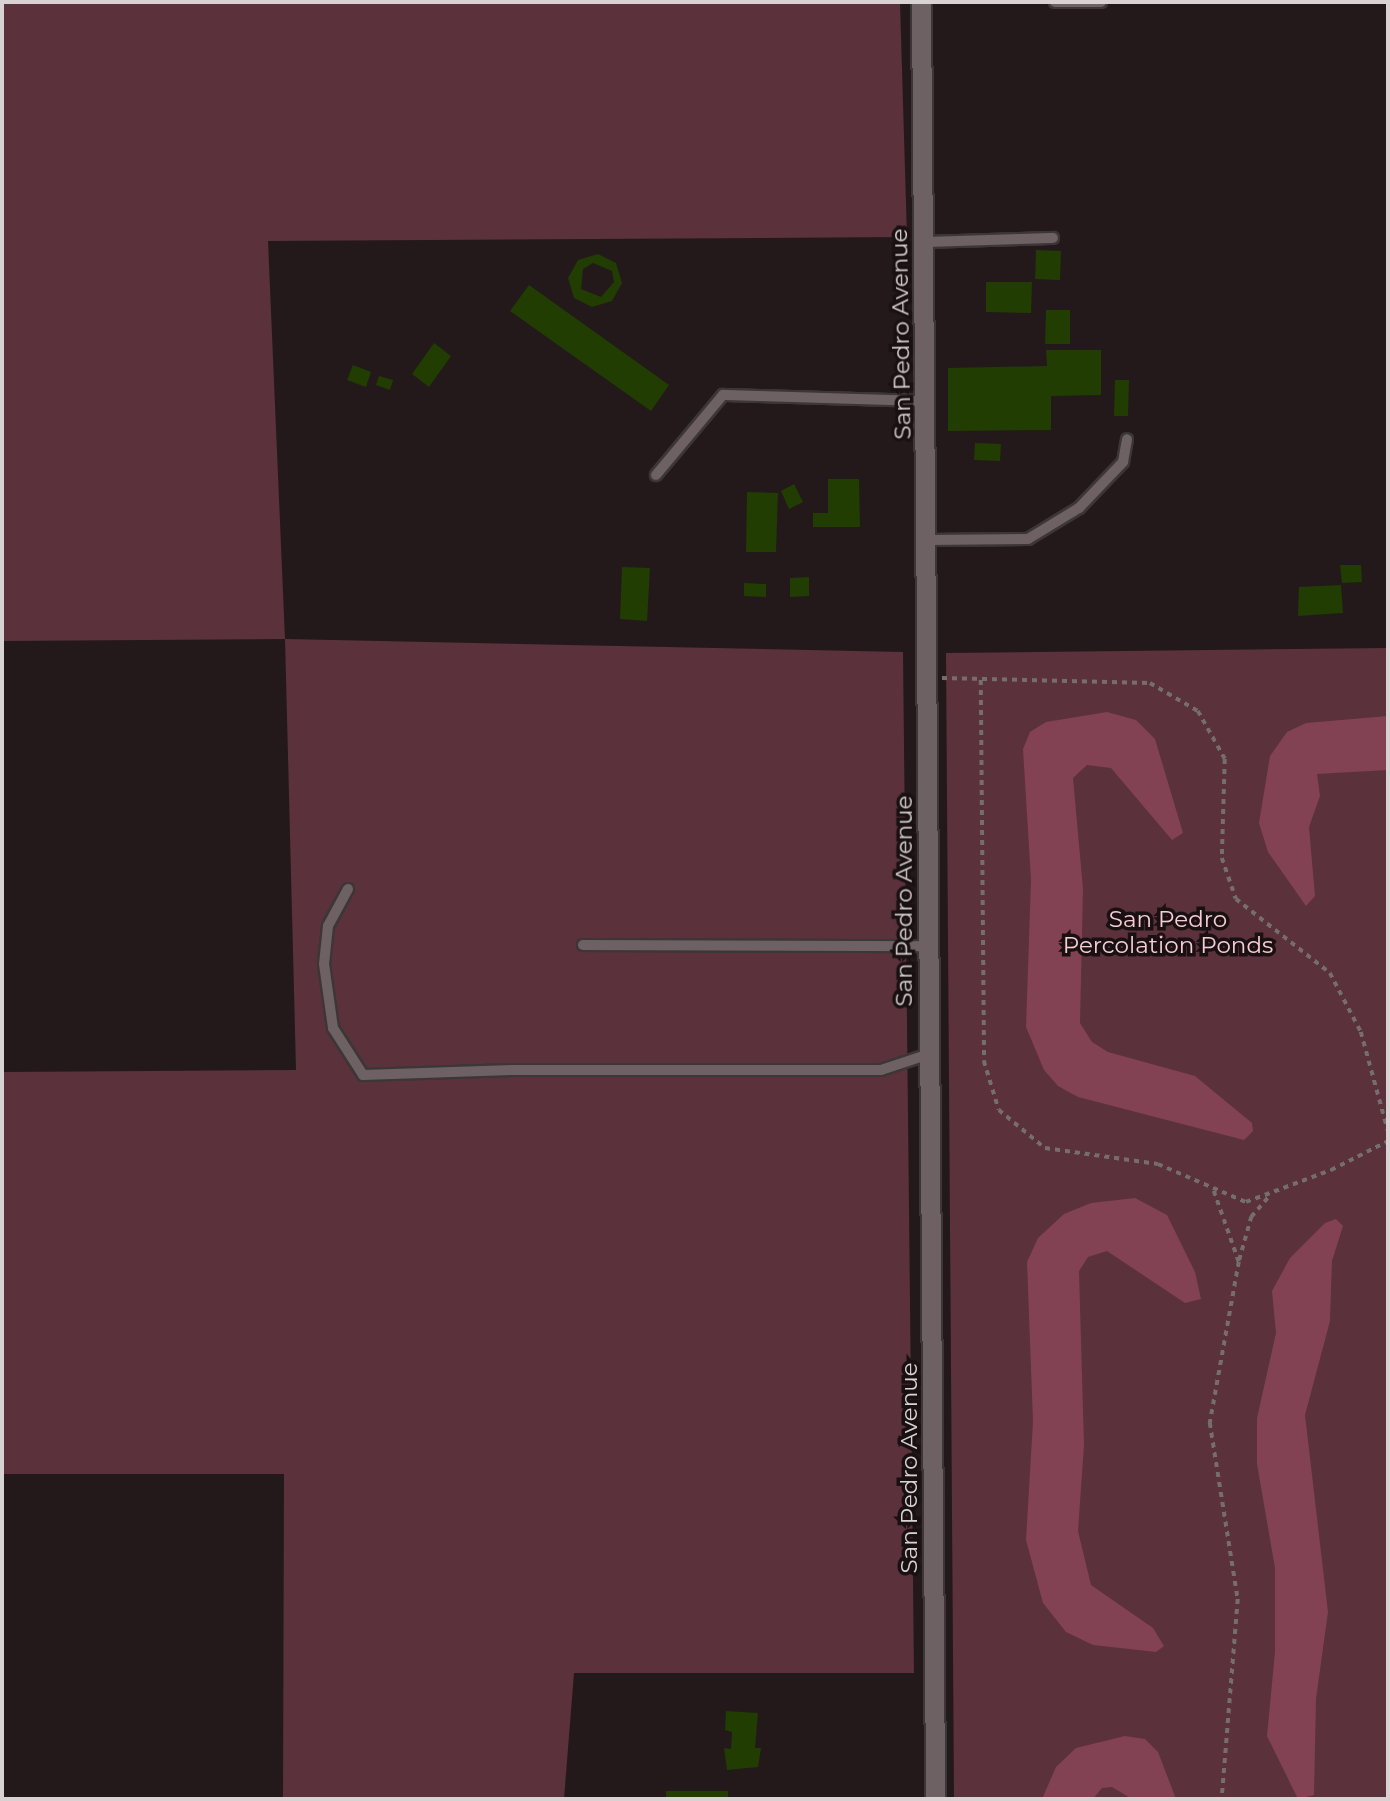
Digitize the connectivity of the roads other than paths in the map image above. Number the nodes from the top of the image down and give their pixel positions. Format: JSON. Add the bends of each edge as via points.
{"nodes":[{"id":1,"x":921,"y":2,"type":"edge"},
{"id":2,"x":1055,"y":2,"type":"edge"},
{"id":3,"x":1101,"y":2,"type":"edge"},
{"id":4,"x":1053,"y":238,"type":"dead end"},
{"id":5,"x":924,"y":242,"type":"junction"},
{"id":6,"x":926,"y":401,"type":"junction"},
{"id":7,"x":1127,"y":439,"type":"dead end"},
{"id":8,"x":656,"y":475,"type":"dead end"},
{"id":9,"x":928,"y":540,"type":"junction"},
{"id":10,"x":348,"y":889,"type":"dead end"},
{"id":11,"x":583,"y":945,"type":"dead end"},
{"id":12,"x":929,"y":946,"type":"junction"},
{"id":13,"x":930,"y":1054,"type":"junction"},
{"id":14,"x":935,"y":1799,"type":"edge"}],
"edges":[{"from":1,"to":5,"type":"street","name":"San Pedro Avenue"},
{"from":2,"to":3,"type":"lane"},
{"from":4,"to":5,"type":"lane"},
{"from":5,"to":6,"type":"street","name":"San Pedro Avenue"},
{"from":6,"to":8,"type":"lane","via":[[723,395]]},
{"from":6,"to":9,"type":"street","name":"San Pedro Avenue"},
{"from":7,"to":9,"type":"lane","via":[[1123,462],[1079,508],[1028,539]]},
{"from":9,"to":12,"type":"street","name":"San Pedro Avenue"},
{"from":10,"to":13,"type":"lane","via":[[328,926],[324,964],[333,1028],[363,1075],[512,1070],[881,1070]]},
{"from":11,"to":12,"type":"lane"},
{"from":12,"to":13,"type":"street","name":"San Pedro Avenue"},
{"from":13,"to":14,"type":"street","name":"San Pedro Avenue"}]}
